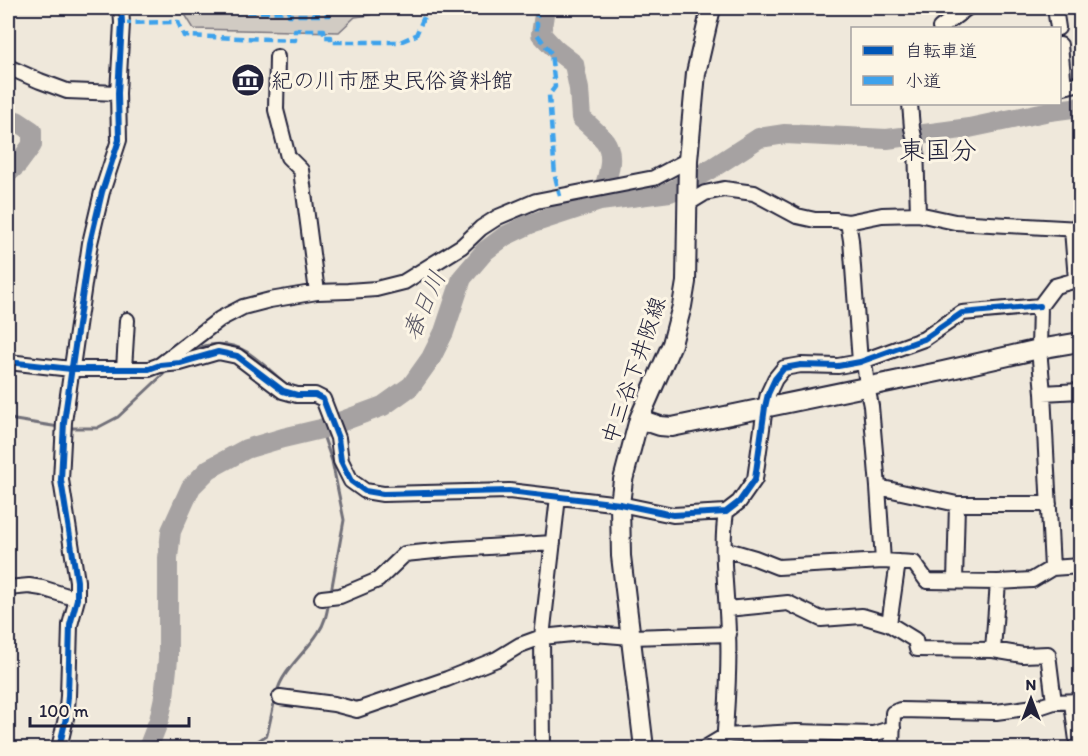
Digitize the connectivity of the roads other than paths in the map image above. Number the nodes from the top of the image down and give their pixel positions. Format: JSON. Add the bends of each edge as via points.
{"nodes":[{"id":1,"x":121,"y":8,"type":"edge"},
{"id":2,"x":711,"y":8,"type":"edge"},
{"id":3,"x":967,"y":8,"type":"edge"},
{"id":4,"x":1055,"y":8,"type":"edge"},
{"id":5,"x":941,"y":27,"type":"edge"},
{"id":6,"x":1058,"y":27,"type":"edge"},
{"id":7,"x":276,"y":57,"type":"dead end"},
{"id":8,"x":8,"y":67,"type":"edge"},
{"id":9,"x":1080,"y":83,"type":"edge"},
{"id":10,"x":1062,"y":88,"type":"edge"},
{"id":11,"x":118,"y":93,"type":"junction"},
{"id":12,"x":910,"y":105,"type":"edge"},
{"id":13,"x":688,"y":164,"type":"junction"},
{"id":14,"x":687,"y":202,"type":"junction"},
{"id":15,"x":918,"y":214,"type":"junction"},
{"id":16,"x":848,"y":222,"type":"junction"},
{"id":17,"x":1076,"y":229,"type":"edge"},
{"id":18,"x":1078,"y":279,"type":"edge"},
{"id":19,"x":317,"y":292,"type":"junction"},
{"id":20,"x":1040,"y":306,"type":"junction"},
{"id":21,"x":127,"y":320,"type":"dead end"},
{"id":22,"x":1080,"y":342,"type":"edge"},
{"id":23,"x":1039,"y":349,"type":"junction"},
{"id":24,"x":8,"y":362,"type":"edge"},
{"id":25,"x":862,"y":362,"type":"junction"},
{"id":26,"x":160,"y":364,"type":"junction"},
{"id":27,"x":71,"y":369,"type":"junction"},
{"id":28,"x":124,"y":369,"type":"junction"},
{"id":29,"x":867,"y":386,"type":"junction"},
{"id":30,"x":1080,"y":391,"type":"edge"},
{"id":31,"x":1043,"y":393,"type":"junction"},
{"id":32,"x":765,"y":407,"type":"junction"},
{"id":33,"x":639,"y":419,"type":"junction"},
{"id":34,"x":878,"y":487,"type":"junction"},
{"id":35,"x":558,"y":497,"type":"junction"},
{"id":36,"x":620,"y":504,"type":"junction"},
{"id":37,"x":957,"y":504,"type":"junction"},
{"id":38,"x":1049,"y":504,"type":"junction"},
{"id":39,"x":726,"y":512,"type":"junction"},
{"id":40,"x":553,"y":543,"type":"junction"},
{"id":41,"x":724,"y":549,"type":"junction"},
{"id":42,"x":890,"y":561,"type":"junction"},
{"id":43,"x":1080,"y":566,"type":"edge"},
{"id":44,"x":1052,"y":568,"type":"junction"},
{"id":45,"x":955,"y":581,"type":"junction"},
{"id":46,"x":998,"y":582,"type":"junction"},
{"id":47,"x":8,"y":588,"type":"edge"},
{"id":48,"x":322,"y":598,"type":"dead end"},
{"id":49,"x":77,"y":599,"type":"junction"},
{"id":50,"x":727,"y":609,"type":"junction"},
{"id":51,"x":889,"y":624,"type":"junction"},
{"id":52,"x":729,"y":634,"type":"junction"},
{"id":53,"x":542,"y":637,"type":"junction"},
{"id":54,"x":631,"y":637,"type":"junction"},
{"id":55,"x":993,"y":650,"type":"junction"},
{"id":56,"x":280,"y":697,"type":"dead end"},
{"id":57,"x":1054,"y":702,"type":"junction"},
{"id":58,"x":1076,"y":702,"type":"edge"},
{"id":59,"x":893,"y":728,"type":"junction"},
{"id":60,"x":724,"y":742,"type":"edge"},
{"id":61,"x":59,"y":748,"type":"edge"},
{"id":62,"x":543,"y":748,"type":"edge"},
{"id":63,"x":644,"y":748,"type":"edge"},
{"id":64,"x":705,"y":748,"type":"edge"},
{"id":65,"x":892,"y":748,"type":"edge"},
{"id":66,"x":1078,"y":748,"type":"edge"}],
"edges":[{"from":1,"to":11,"type":"street"},
{"from":2,"to":13,"type":"main road","name":"中三谷下井阪線","via":[[696,73]]},
{"from":3,"to":5,"type":"street"},
{"from":4,"to":6,"type":"street"},
{"from":7,"to":19,"type":"street","via":[[276,110],[288,157],[301,171]]},
{"from":8,"to":11,"type":"street","via":[[67,91]]},
{"from":9,"to":10,"type":"street"},
{"from":11,"to":27,"type":"street","via":[[119,140],[90,243]]},
{"from":12,"to":15,"type":"street","via":[[916,145]]},
{"from":13,"to":14,"type":"main road","name":"中三谷下井阪線"},
{"from":13,"to":19,"type":"street","via":[[654,178],[536,201],[498,217],[462,246],[404,282]]},
{"from":14,"to":16,"type":"street","via":[[724,189],[754,193],[797,216]]},
{"from":14,"to":33,"type":"main road","name":"中三谷下井阪線","via":[[682,306],[672,344]]},
{"from":15,"to":16,"type":"street","via":[[882,215]]},
{"from":15,"to":17,"type":"street","via":[[955,222]]},
{"from":16,"to":25,"type":"street"},
{"from":17,"to":18,"type":"street"},
{"from":18,"to":20,"type":"street","via":[[1055,286]]},
{"from":19,"to":26,"type":"street","via":[[243,307],[220,319]]},
{"from":20,"to":23,"type":"street"},
{"from":20,"to":25,"type":"street","via":[[962,313],[924,339]]},
{"from":21,"to":28,"type":"street"},
{"from":22,"to":23,"type":"main road"},
{"from":23,"to":29,"type":"main road"},
{"from":23,"to":31,"type":"street"},
{"from":24,"to":27,"type":"street"},
{"from":25,"to":29,"type":"street"},
{"from":25,"to":32,"type":"street","via":[[784,368],[774,379]]},
{"from":26,"to":28,"type":"street","via":[[149,369]]},
{"from":26,"to":35,"type":"street","via":[[180,363],[218,352],[237,356],[283,391],[323,399],[338,438],[341,461],[351,481],[365,491],[509,491]]},
{"from":27,"to":28,"type":"street"},
{"from":27,"to":49,"type":"street","via":[[61,480]]},
{"from":29,"to":32,"type":"main road"},
{"from":29,"to":34,"type":"street"},
{"from":30,"to":31,"type":"street"},
{"from":31,"to":38,"type":"street"},
{"from":32,"to":33,"type":"main road","via":[[672,427]]},
{"from":32,"to":39,"type":"street","via":[[755,479],[739,502]]},
{"from":33,"to":36,"type":"main road","name":"中三谷下井阪線","via":[[624,472]]},
{"from":34,"to":37,"type":"street"},
{"from":34,"to":42,"type":"street"},
{"from":35,"to":36,"type":"street"},
{"from":35,"to":40,"type":"street"},
{"from":36,"to":39,"type":"street","via":[[673,514]]},
{"from":36,"to":54,"type":"main road","name":"中三谷下井阪線","via":[[621,556]]},
{"from":37,"to":38,"type":"street"},
{"from":37,"to":45,"type":"street"},
{"from":38,"to":44,"type":"street"},
{"from":39,"to":41,"type":"street"},
{"from":40,"to":48,"type":"street","via":[[405,554],[378,580],[340,596]]},
{"from":40,"to":53,"type":"street"},
{"from":41,"to":42,"type":"street","via":[[778,567]]},
{"from":41,"to":50,"type":"street"},
{"from":42,"to":45,"type":"street","via":[[914,563],[927,581]]},
{"from":42,"to":51,"type":"street"},
{"from":43,"to":44,"type":"street"},
{"from":44,"to":46,"type":"street","via":[[1032,580]]},
{"from":45,"to":46,"type":"street"},
{"from":46,"to":55,"type":"street"},
{"from":47,"to":49,"type":"street","via":[[42,588]]},
{"from":49,"to":61,"type":"street","via":[[70,625],[67,707]]},
{"from":50,"to":51,"type":"street","via":[[788,603],[821,619],[862,616]]},
{"from":50,"to":52,"type":"street"},
{"from":51,"to":55,"type":"street","via":[[915,640],[917,649]]},
{"from":52,"to":54,"type":"street"},
{"from":52,"to":60,"type":"street"},
{"from":53,"to":54,"type":"street","via":[[582,633]]},
{"from":53,"to":56,"type":"street","via":[[447,679],[357,710]]},
{"from":53,"to":62,"type":"street"},
{"from":54,"to":63,"type":"main road","name":"中三谷下井阪線"},
{"from":55,"to":57,"type":"street","via":[[1048,654]]},
{"from":57,"to":58,"type":"street"},
{"from":57,"to":59,"type":"street","via":[[996,712],[900,710],[893,713]]},
{"from":58,"to":66,"type":"street"},
{"from":59,"to":60,"type":"street","via":[[873,734],[796,732]]},
{"from":59,"to":65,"type":"street"},
{"from":60,"to":64,"type":"street"}]}
